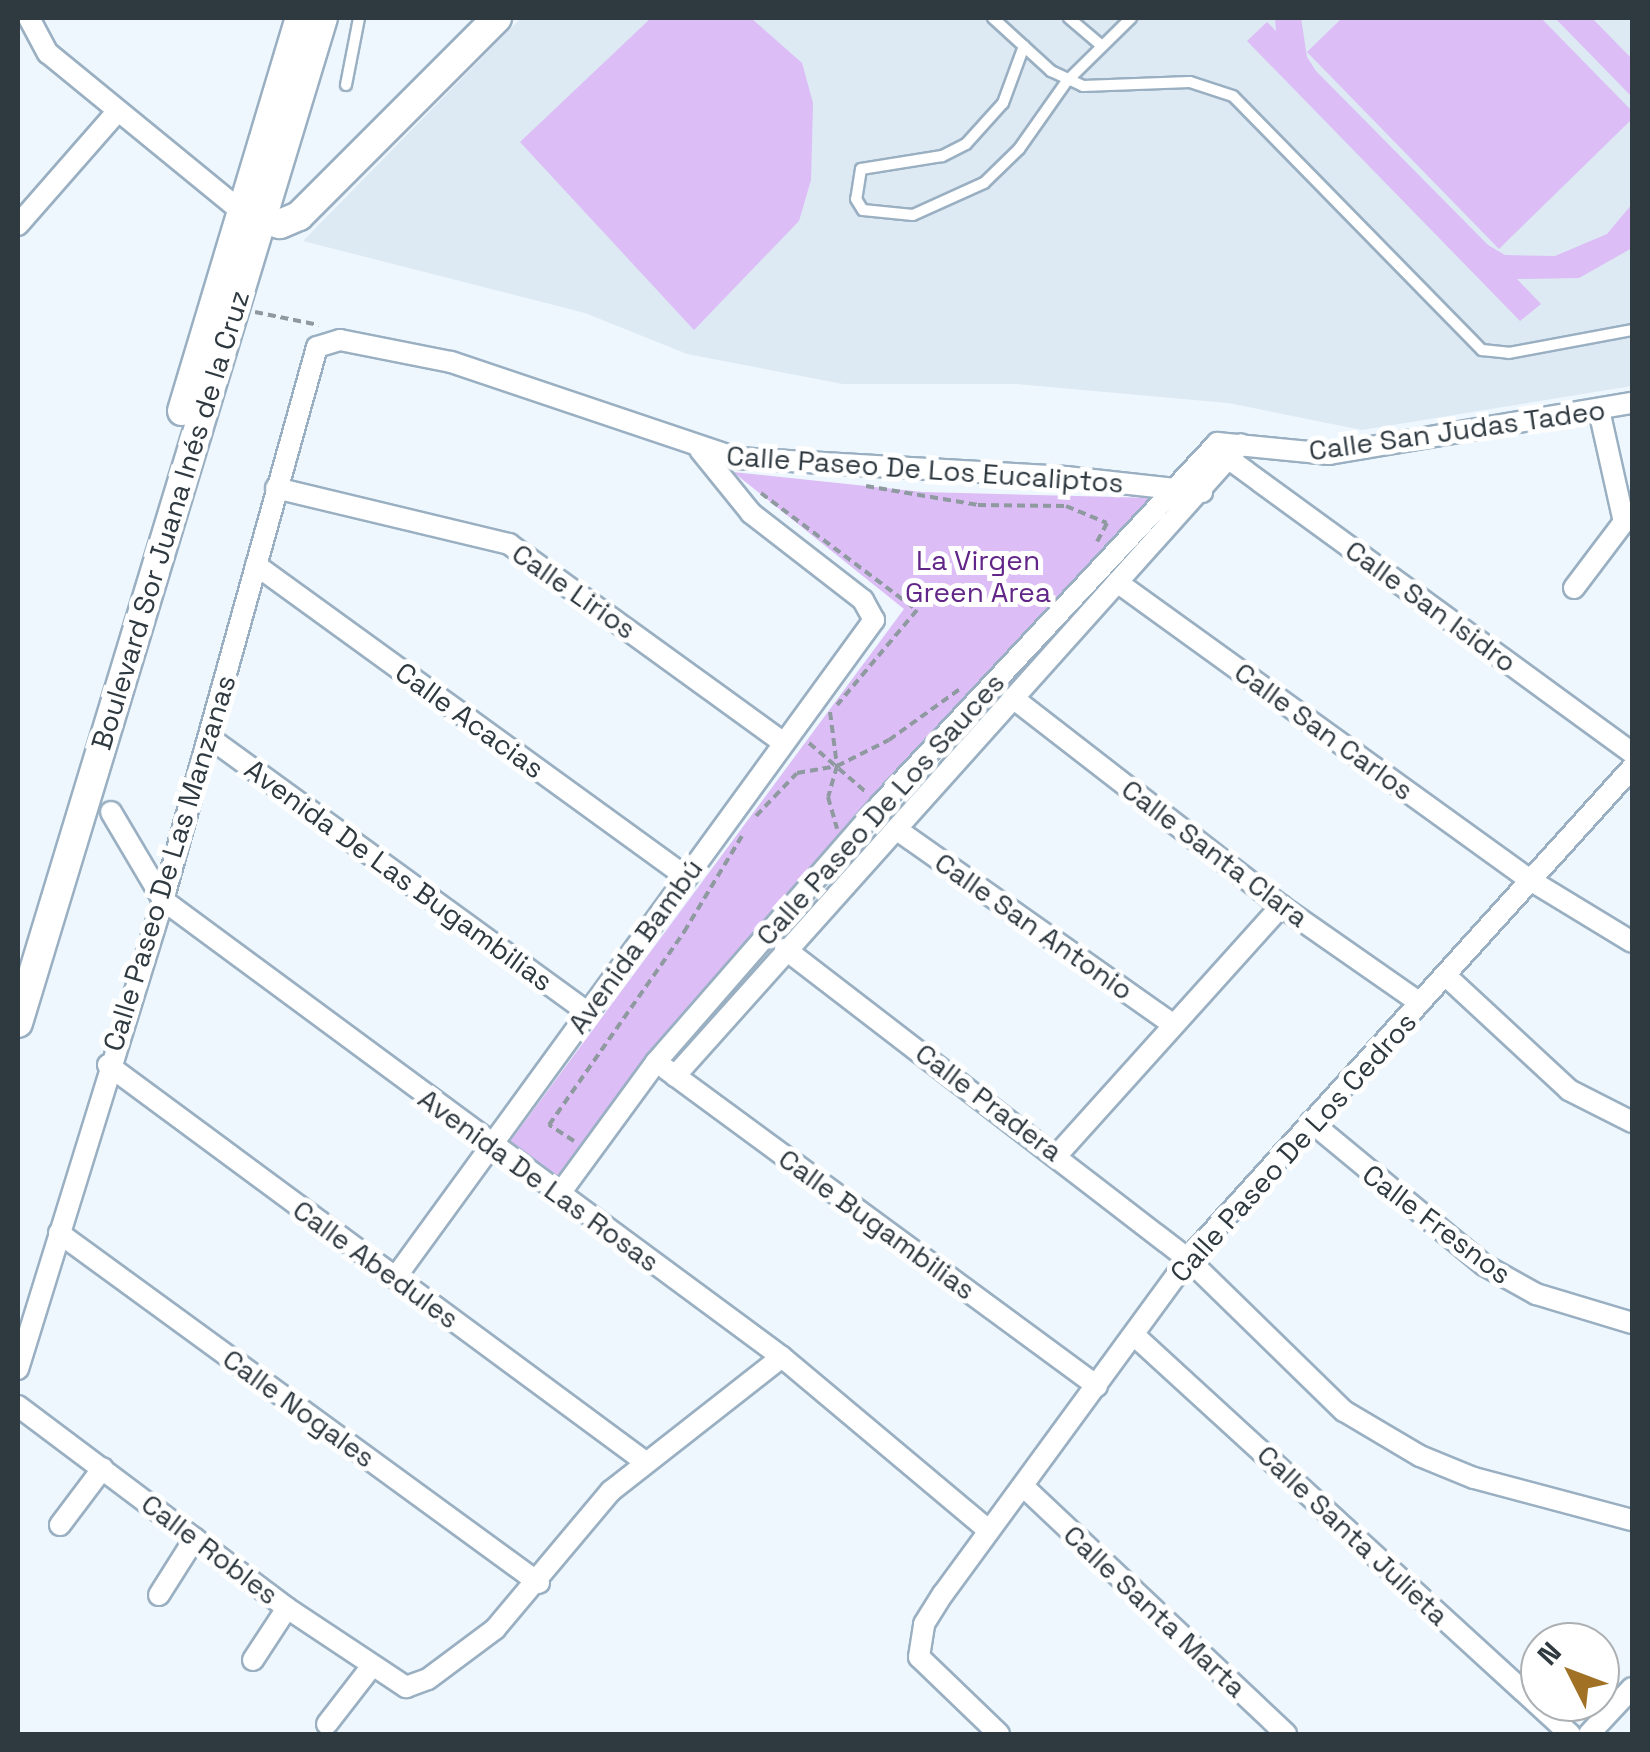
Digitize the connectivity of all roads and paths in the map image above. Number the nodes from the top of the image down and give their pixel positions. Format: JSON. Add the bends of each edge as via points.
{"nodes":[{"id":1,"x":29,"y":18,"type":"edge"},
{"id":2,"x":300,"y":18,"type":"edge"},
{"id":3,"x":322,"y":18,"type":"edge"},
{"id":4,"x":358,"y":18,"type":"edge"},
{"id":5,"x":497,"y":18,"type":"edge"},
{"id":6,"x":1070,"y":18,"type":"edge"},
{"id":7,"x":1130,"y":18,"type":"edge"},
{"id":8,"x":999,"y":19,"type":"edge"},
{"id":9,"x":18,"y":28,"type":"edge"},
{"id":10,"x":1024,"y":46,"type":"junction"},
{"id":11,"x":1102,"y":46,"type":"junction"},
{"id":12,"x":48,"y":53,"type":"junction"},
{"id":13,"x":1067,"y":81,"type":"junction"},
{"id":14,"x":346,"y":86,"type":"dead end"},
{"id":15,"x":116,"y":113,"type":"junction"},
{"id":16,"x":251,"y":216,"type":"junction"},
{"id":17,"x":18,"y":225,"type":"edge"},
{"id":18,"x":234,"y":308,"type":"junction"},
{"id":19,"x":1632,"y":330,"type":"edge"},
{"id":20,"x":360,"y":343,"type":"junction"},
{"id":21,"x":311,"y":355,"type":"joint"},
{"id":22,"x":1632,"y":403,"type":"edge"},
{"id":23,"x":1600,"y":410,"type":"junction"},
{"id":24,"x":1231,"y":448,"type":"junction"},
{"id":25,"x":700,"y":450,"type":"junction"},
{"id":26,"x":748,"y":483,"type":"dead end"},
{"id":27,"x":847,"y":484,"type":"dead end"},
{"id":28,"x":276,"y":488,"type":"junction"},
{"id":29,"x":1172,"y":488,"type":"junction"},
{"id":30,"x":1202,"y":492,"type":"junction"},
{"id":31,"x":1627,"y":496,"type":"edge"},
{"id":32,"x":1088,"y":556,"type":"dead end"},
{"id":33,"x":256,"y":565,"type":"junction"},
{"id":34,"x":1117,"y":582,"type":"junction"},
{"id":35,"x":1574,"y":588,"type":"dead end"},
{"id":36,"x":968,"y":681,"type":"dead end"},
{"id":37,"x":1013,"y":698,"type":"junction"},
{"id":38,"x":789,"y":737,"type":"junction"},
{"id":39,"x":210,"y":738,"type":"junction"},
{"id":40,"x":1632,"y":753,"type":"edge"},
{"id":41,"x":838,"y":766,"type":"junction"},
{"id":42,"x":1632,"y":768,"type":"edge"},
{"id":43,"x":880,"y":805,"type":"junction"},
{"id":44,"x":86,"y":806,"type":"junction"},
{"id":45,"x":896,"y":829,"type":"junction"},
{"id":46,"x":840,"y":839,"type":"dead end"},
{"id":47,"x":684,"y":876,"type":"junction"},
{"id":48,"x":1530,"y":880,"type":"junction"},
{"id":49,"x":163,"y":900,"type":"junction"},
{"id":50,"x":1281,"y":906,"type":"junction"},
{"id":51,"x":1632,"y":942,"type":"edge"},
{"id":52,"x":785,"y":950,"type":"junction"},
{"id":53,"x":18,"y":958,"type":"edge"},
{"id":54,"x":1445,"y":975,"type":"junction"},
{"id":55,"x":1420,"y":1003,"type":"junction"},
{"id":56,"x":588,"y":1013,"type":"junction"},
{"id":57,"x":18,"y":1023,"type":"edge"},
{"id":58,"x":1172,"y":1024,"type":"junction"},
{"id":59,"x":656,"y":1062,"type":"junction"},
{"id":60,"x":108,"y":1065,"type":"junction"},
{"id":61,"x":675,"y":1076,"type":"junction"},
{"id":62,"x":1311,"y":1122,"type":"junction"},
{"id":63,"x":1632,"y":1122,"type":"edge"},
{"id":64,"x":584,"y":1128,"type":"dead end"},
{"id":65,"x":491,"y":1148,"type":"junction"},
{"id":66,"x":1058,"y":1154,"type":"junction"},
{"id":67,"x":558,"y":1196,"type":"junction"},
{"id":68,"x":58,"y":1233,"type":"junction"},
{"id":69,"x":1188,"y":1259,"type":"junction"},
{"id":70,"x":394,"y":1278,"type":"junction"},
{"id":71,"x":1632,"y":1323,"type":"edge"},
{"id":72,"x":1135,"y":1336,"type":"junction"},
{"id":73,"x":782,"y":1357,"type":"junction"},
{"id":74,"x":18,"y":1369,"type":"edge"},
{"id":75,"x":1098,"y":1386,"type":"junction"},
{"id":76,"x":18,"y":1406,"type":"edge"},
{"id":77,"x":644,"y":1461,"type":"junction"},
{"id":78,"x":103,"y":1468,"type":"junction"},
{"id":79,"x":1024,"y":1487,"type":"junction"},
{"id":80,"x":1632,"y":1520,"type":"edge"},
{"id":81,"x":60,"y":1525,"type":"dead end"},
{"id":82,"x":989,"y":1531,"type":"junction"},
{"id":83,"x":195,"y":1538,"type":"junction"},
{"id":84,"x":539,"y":1583,"type":"junction"},
{"id":85,"x":158,"y":1595,"type":"dead end"},
{"id":86,"x":287,"y":1608,"type":"junction"},
{"id":87,"x":253,"y":1660,"type":"dead end"},
{"id":88,"x":371,"y":1667,"type":"junction"},
{"id":89,"x":1632,"y":1688,"type":"edge"},
{"id":90,"x":327,"y":1724,"type":"dead end"},
{"id":91,"x":999,"y":1734,"type":"edge"},
{"id":92,"x":1286,"y":1734,"type":"edge"},
{"id":93,"x":1570,"y":1734,"type":"edge"},
{"id":94,"x":1589,"y":1734,"type":"edge"}],
"edges":[{"from":1,"to":12,"type":"street"},
{"from":2,"to":16,"type":"main road","name":"Boulevard Sor Juana Inés de la Cruz"},
{"from":3,"to":16,"type":"main road","name":"Boulevard Sor Juana Inés de la Cruz"},
{"from":4,"to":14,"type":"lane"},
{"from":5,"to":16,"type":"main road","via":[[299,216],[280,224]]},
{"from":6,"to":11,"type":"lane"},
{"from":7,"to":11,"type":"lane"},
{"from":8,"to":10,"type":"lane"},
{"from":9,"to":12,"type":"street"},
{"from":10,"to":13,"type":"lane"},
{"from":10,"to":13,"type":"lane","via":[[1003,103],[966,144],[942,156],[861,169],[856,199],[864,210],[914,215],[959,200],[1003,167]]},
{"from":11,"to":13,"type":"lane"},
{"from":12,"to":15,"type":"street"},
{"from":13,"to":19,"type":"lane","via":[[1108,90],[1190,82],[1233,96],[1490,354]]},
{"from":15,"to":16,"type":"street"},
{"from":15,"to":17,"type":"street"},
{"from":16,"to":18,"type":"main road","name":"Boulevard Sor Juana Inés de la Cruz"},
{"from":16,"to":44,"type":"main road","name":"Boulevard Sor Juana Inés de la Cruz"},
{"from":18,"to":20,"type":"path","via":[[330,328]]},
{"from":18,"to":44,"type":"main road","name":"Boulevard Sor Juana Inés de la Cruz"},
{"from":20,"to":21,"type":"street","name":"Calle Paseo De Los Eucaliptos","via":[[326,342]]},
{"from":20,"to":25,"type":"street","name":"Calle Paseo De Los Eucaliptos","via":[[469,368]]},
{"from":21,"to":28,"type":"street","name":"Calle Paseo De Las Manzanas"},
{"from":22,"to":23,"type":"street","name":"Calle San Judas Tadeo"},
{"from":23,"to":24,"type":"street","name":"Calle San Judas Tadeo","via":[[1329,454]]},
{"from":23,"to":31,"type":"street"},
{"from":24,"to":29,"type":"street","name":"Calle Paseo De Los Sauces"},
{"from":24,"to":30,"type":"street","name":"Calle Paseo De Los Sauces"},
{"from":24,"to":40,"type":"street","name":"Calle San Isidro"},
{"from":25,"to":29,"type":"street","name":"Calle Paseo De Los Eucaliptos"},
{"from":25,"to":38,"type":"street","name":"Avenida Bambú","via":[[751,513],[875,616]]},
{"from":26,"to":41,"type":"path","via":[[917,610],[830,712]]},
{"from":27,"to":32,"type":"path","via":[[978,506],[1066,506],[1107,523]]},
{"from":28,"to":33,"type":"street","name":"Calle Paseo De Las Manzanas"},
{"from":28,"to":38,"type":"street","name":"Calle Lirios","via":[[510,544]]},
{"from":29,"to":30,"type":"street","name":"Calle Paseo De Los Eucaliptos"},
{"from":29,"to":43,"type":"street","name":"Calle Paseo De Los Sauces"},
{"from":30,"to":34,"type":"street","name":"Calle Paseo De Los Sauces"},
{"from":31,"to":35,"type":"street","via":[[1621,530]]},
{"from":33,"to":39,"type":"street","name":"Calle Paseo De Las Manzanas"},
{"from":33,"to":47,"type":"street","name":"Calle Acacias"},
{"from":34,"to":37,"type":"street","name":"Calle Paseo De Los Sauces"},
{"from":34,"to":48,"type":"street","name":"Calle San Carlos"},
{"from":36,"to":41,"type":"path","via":[[889,740]]},
{"from":37,"to":45,"type":"street","name":"Calle Paseo De Los Sauces"},
{"from":37,"to":50,"type":"street","name":"Calle Santa Clara"},
{"from":38,"to":41,"type":"path"},
{"from":38,"to":47,"type":"street","name":"Avenida Bambú"},
{"from":39,"to":49,"type":"street","name":"Calle Paseo De Las Manzanas"},
{"from":39,"to":56,"type":"street","name":"Avenida De Las Bugambilias"},
{"from":41,"to":43,"type":"path"},
{"from":41,"to":46,"type":"path","via":[[828,796]]},
{"from":41,"to":64,"type":"path","via":[[797,774],[750,822],[684,932],[549,1125],[572,1144]]},
{"from":42,"to":48,"type":"street","name":"Calle Paseo De Los Cedros"},
{"from":43,"to":59,"type":"street","name":"Calle Paseo De Los Sauces"},
{"from":44,"to":49,"type":"street","name":"Avenida De Las Rosas"},
{"from":44,"to":53,"type":"main road","name":"Boulevard Sor Juana Inés de la Cruz"},
{"from":44,"to":57,"type":"main road","name":"Boulevard Sor Juana Inés de la Cruz"},
{"from":45,"to":52,"type":"street","name":"Calle Paseo De Los Sauces"},
{"from":45,"to":58,"type":"street","name":"Calle San Antonio"},
{"from":47,"to":56,"type":"street","name":"Avenida Bambú"},
{"from":48,"to":51,"type":"street","name":"Calle San Carlos"},
{"from":48,"to":54,"type":"street","name":"Calle Paseo De Los Cedros"},
{"from":49,"to":60,"type":"street","name":"Calle Paseo De Las Manzanas"},
{"from":49,"to":65,"type":"street","name":"Avenida De Las Rosas"},
{"from":50,"to":55,"type":"street","name":"Calle Santa Clara"},
{"from":50,"to":58,"type":"street"},
{"from":52,"to":61,"type":"street","name":"Calle Paseo De Los Sauces"},
{"from":52,"to":66,"type":"street","name":"Calle Pradera"},
{"from":54,"to":55,"type":"street","name":"Calle Paseo De Los Cedros"},
{"from":54,"to":63,"type":"street","via":[[1569,1090]]},
{"from":55,"to":62,"type":"street","name":"Calle Paseo De Los Cedros"},
{"from":56,"to":65,"type":"street","name":"Avenida Bambú"},
{"from":58,"to":66,"type":"street"},
{"from":59,"to":61,"type":"street","name":"Calle Bugambilias"},
{"from":59,"to":67,"type":"street","name":"Calle Paseo De Los Sauces"},
{"from":60,"to":68,"type":"street","name":"Calle Paseo De Las Manzanas"},
{"from":60,"to":70,"type":"street","name":"Calle Abedules"},
{"from":61,"to":75,"type":"street","name":"Calle Bugambilias"},
{"from":62,"to":69,"type":"street","name":"Calle Paseo De Los Cedros"},
{"from":62,"to":71,"type":"street","name":"Calle Fresnos","via":[[1484,1266],[1536,1294]]},
{"from":65,"to":67,"type":"street","name":"Avenida De Las Rosas"},
{"from":65,"to":70,"type":"street","name":"Avenida Bambú"},
{"from":66,"to":69,"type":"street","name":"Calle Pradera"},
{"from":67,"to":73,"type":"street","name":"Avenida De Las Rosas"},
{"from":68,"to":74,"type":"street","name":"Calle Paseo De Las Manzanas"},
{"from":68,"to":84,"type":"street","name":"Calle Nogales"},
{"from":69,"to":72,"type":"street","name":"Calle Paseo De Los Cedros"},
{"from":69,"to":80,"type":"street","name":"Calle Pradera","via":[[1310,1384],[1378,1434],[1474,1478]]},
{"from":70,"to":77,"type":"street","name":"Calle Abedules"},
{"from":72,"to":75,"type":"street","name":"Calle Paseo De Los Cedros"},
{"from":72,"to":93,"type":"street","name":"Calle Santa Julieta"},
{"from":73,"to":77,"type":"street"},
{"from":73,"to":82,"type":"street","name":"Avenida De Las Rosas"},
{"from":75,"to":79,"type":"street","name":"Calle Paseo De Los Cedros"},
{"from":76,"to":78,"type":"street","name":"Calle Robles"},
{"from":77,"to":84,"type":"street","via":[[588,1516]]},
{"from":78,"to":81,"type":"street"},
{"from":78,"to":83,"type":"street","name":"Calle Robles"},
{"from":79,"to":82,"type":"street","name":"Calle Paseo De Los Cedros"},
{"from":79,"to":92,"type":"street","name":"Calle Santa Marta"},
{"from":82,"to":91,"type":"street","name":"Calle Paseo De Los Cedros","via":[[924,1624],[916,1648],[927,1668]]},
{"from":83,"to":85,"type":"street"},
{"from":83,"to":86,"type":"street","name":"Calle Robles"},
{"from":84,"to":88,"type":"street","name":"Calle Robles","via":[[466,1652],[406,1687]]},
{"from":86,"to":87,"type":"street"},
{"from":86,"to":88,"type":"street","name":"Calle Robles"},
{"from":88,"to":90,"type":"street"},
{"from":89,"to":94,"type":"street"}]}
